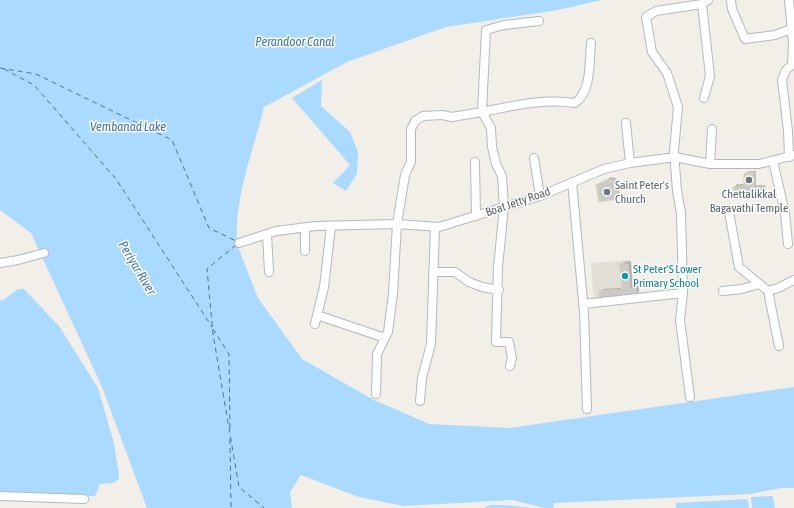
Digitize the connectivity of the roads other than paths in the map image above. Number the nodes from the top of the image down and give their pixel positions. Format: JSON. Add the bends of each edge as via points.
{"nodes":[{"id":1,"x":731,"y":0,"type":"edge"},
{"id":2,"x":705,"y":2,"type":"edge"},
{"id":3,"x":791,"y":3,"type":"edge"},
{"id":4,"x":539,"y":21,"type":"dead end"},
{"id":5,"x":791,"y":29,"type":"junction"},
{"id":6,"x":590,"y":42,"type":"dead end"},
{"id":7,"x":704,"y":98,"type":"dead end"},
{"id":8,"x":482,"y":112,"type":"junction"},
{"id":9,"x":626,"y":123,"type":"dead end"},
{"id":10,"x":712,"y":129,"type":"dead end"},
{"id":11,"x":791,"y":156,"type":"edge"},
{"id":12,"x":675,"y":157,"type":"junction"},
{"id":13,"x":534,"y":158,"type":"dead end"},
{"id":14,"x":773,"y":161,"type":"junction"},
{"id":15,"x":475,"y":162,"type":"dead end"},
{"id":16,"x":630,"y":163,"type":"junction"},
{"id":17,"x":710,"y":164,"type":"junction"},
{"id":18,"x":572,"y":182,"type":"junction"},
{"id":19,"x":540,"y":196,"type":"junction"},
{"id":20,"x":504,"y":208,"type":"junction"},
{"id":21,"x":730,"y":212,"type":"dead end"},
{"id":22,"x":476,"y":216,"type":"junction"},
{"id":23,"x":397,"y":224,"type":"junction"},
{"id":24,"x":331,"y":226,"type":"junction"},
{"id":25,"x":305,"y":227,"type":"junction"},
{"id":26,"x":435,"y":227,"type":"junction"},
{"id":27,"x":267,"y":234,"type":"junction"},
{"id":28,"x":239,"y":243,"type":"dead end"},
{"id":29,"x":788,"y":244,"type":"dead end"},
{"id":30,"x":304,"y":251,"type":"dead end"},
{"id":31,"x":44,"y":253,"type":"dead end"},
{"id":32,"x":0,"y":263,"type":"edge"},
{"id":33,"x":268,"y":272,"type":"dead end"},
{"id":34,"x":433,"y":272,"type":"junction"},
{"id":35,"x":794,"y":280,"type":"edge"},
{"id":36,"x":759,"y":284,"type":"junction"},
{"id":37,"x":499,"y":290,"type":"junction"},
{"id":38,"x":723,"y":291,"type":"dead end"},
{"id":39,"x":768,"y":291,"type":"junction"},
{"id":40,"x":683,"y":293,"type":"junction"},
{"id":41,"x":583,"y":304,"type":"junction"},
{"id":42,"x":317,"y":315,"type":"junction"},
{"id":43,"x":315,"y":324,"type":"dead end"},
{"id":44,"x":385,"y":338,"type":"junction"},
{"id":45,"x":779,"y":346,"type":"dead end"},
{"id":46,"x":510,"y":366,"type":"dead end"},
{"id":47,"x":376,"y":394,"type":"dead end"},
{"id":48,"x":690,"y":396,"type":"dead end"},
{"id":49,"x":420,"y":401,"type":"dead end"},
{"id":50,"x":587,"y":410,"type":"dead end"},
{"id":51,"x":0,"y":496,"type":"edge"},
{"id":52,"x":84,"y":499,"type":"dead end"}],
"edges":[{"from":1,"to":5,"type":"street","via":[[744,39],[775,35]]},
{"from":2,"to":7,"type":"street","via":[[710,76]]},
{"from":2,"to":12,"type":"street","via":[[656,11],[646,17],[652,52],[667,72],[678,107]]},
{"from":3,"to":5,"type":"street"},
{"from":4,"to":8,"type":"street","via":[[486,30]]},
{"from":5,"to":11,"type":"street","via":[[792,65],[786,70],[782,80]]},
{"from":6,"to":8,"type":"street","via":[[588,79],[581,98],[575,103],[562,101],[523,104]]},
{"from":8,"to":20,"type":"street","via":[[491,128],[492,147],[502,176]]},
{"from":8,"to":23,"type":"street","via":[[452,117],[423,116],[415,121],[411,129],[411,162],[405,175]]},
{"from":9,"to":16,"type":"street"},
{"from":10,"to":17,"type":"street"},
{"from":11,"to":14,"type":"street","name":"Boat Jetty Road"},
{"from":12,"to":16,"type":"street","name":"Boat Jetty Road"},
{"from":12,"to":17,"type":"street","name":"Boat Jetty Road"},
{"from":12,"to":40,"type":"street","via":[[681,213]]},
{"from":13,"to":19,"type":"street"},
{"from":14,"to":17,"type":"street","name":"Boat Jetty Road","via":[[759,164]]},
{"from":14,"to":29,"type":"street","via":[[785,212]]},
{"from":15,"to":22,"type":"street"},
{"from":16,"to":18,"type":"street","name":"Boat Jetty Road","via":[[604,168]]},
{"from":18,"to":19,"type":"street","name":"Boat Jetty Road"},
{"from":18,"to":41,"type":"street"},
{"from":19,"to":20,"type":"street","name":"Boat Jetty Road"},
{"from":20,"to":22,"type":"street","name":"Boat Jetty Road"},
{"from":20,"to":37,"type":"street","via":[[498,266]]},
{"from":21,"to":36,"type":"street","via":[[739,266]]},
{"from":22,"to":26,"type":"street","name":"Boat Jetty Road"},
{"from":23,"to":24,"type":"street","name":"Boat Jetty Road"},
{"from":23,"to":26,"type":"street","name":"Boat Jetty Road"},
{"from":23,"to":44,"type":"street","via":[[393,294]]},
{"from":24,"to":25,"type":"street","name":"Boat Jetty Road"},
{"from":24,"to":42,"type":"street","via":[[324,287]]},
{"from":25,"to":27,"type":"street","name":"Boat Jetty Road"},
{"from":25,"to":30,"type":"street"},
{"from":26,"to":34,"type":"street"},
{"from":27,"to":28,"type":"street","name":"Boat Jetty Road"},
{"from":27,"to":33,"type":"street"},
{"from":31,"to":32,"type":"street"},
{"from":34,"to":37,"type":"street","via":[[455,272],[469,282]]},
{"from":34,"to":49,"type":"street","via":[[431,344],[422,378]]},
{"from":35,"to":39,"type":"street"},
{"from":36,"to":38,"type":"street"},
{"from":36,"to":39,"type":"street"},
{"from":37,"to":46,"type":"street","via":[[496,342],[510,342]]},
{"from":39,"to":45,"type":"street"},
{"from":40,"to":41,"type":"street"},
{"from":40,"to":48,"type":"street","via":[[680,320]]},
{"from":41,"to":50,"type":"street"},
{"from":42,"to":43,"type":"street"},
{"from":42,"to":44,"type":"street"},
{"from":44,"to":47,"type":"street","via":[[377,354]]},
{"from":51,"to":52,"type":"street"}]}
